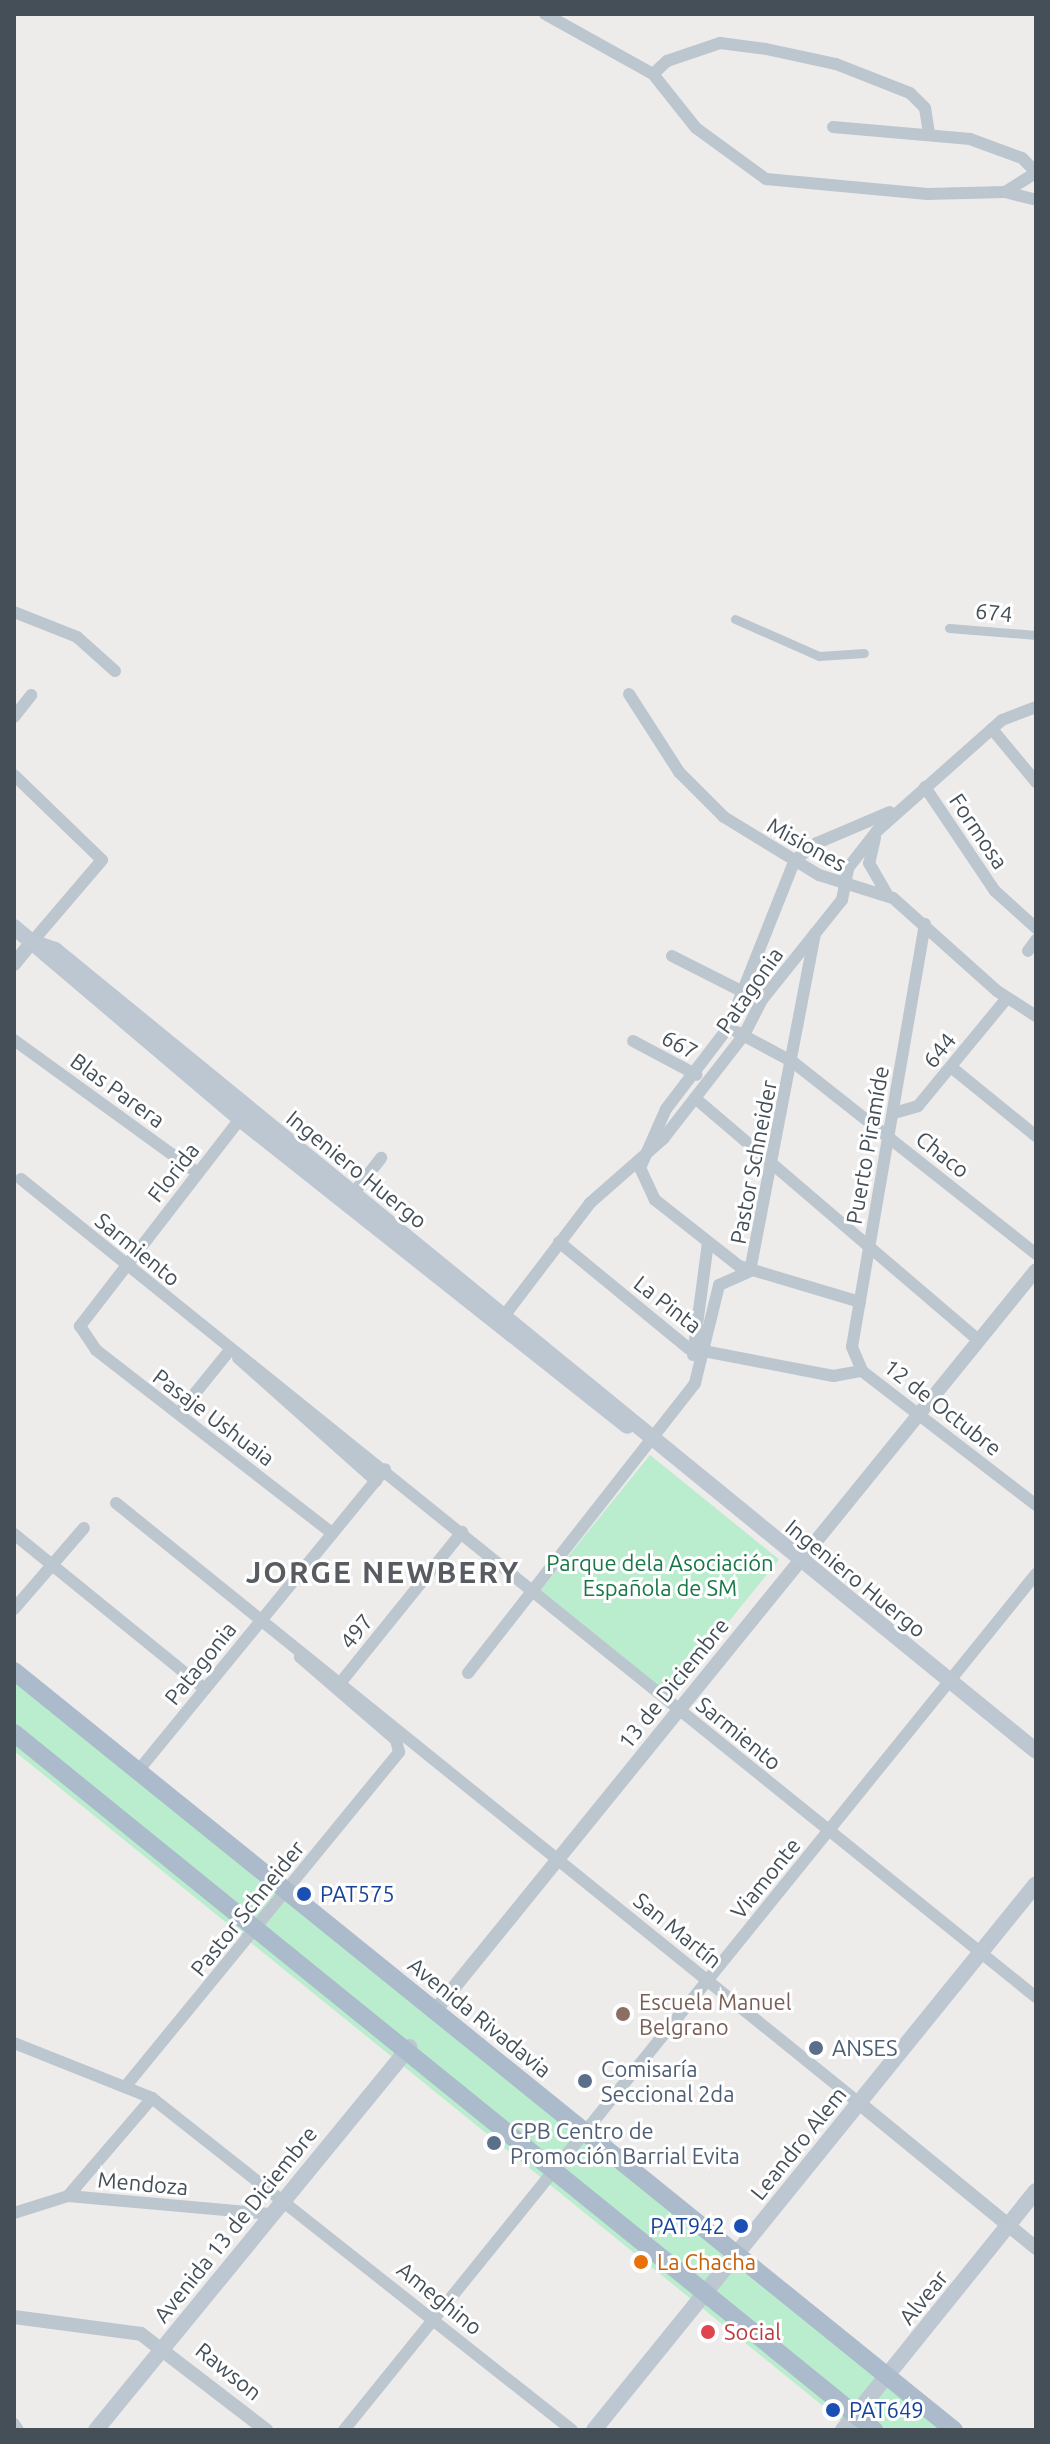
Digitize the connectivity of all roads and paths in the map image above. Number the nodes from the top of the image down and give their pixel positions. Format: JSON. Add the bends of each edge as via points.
{"nodes":[{"id":1,"x":545,"y":14,"type":"edge"},
{"id":2,"x":653,"y":74,"type":"junction"},
{"id":3,"x":833,"y":127,"type":"dead end"},
{"id":4,"x":929,"y":134,"type":"junction"},
{"id":5,"x":1036,"y":172,"type":"edge"},
{"id":6,"x":1005,"y":192,"type":"junction"},
{"id":7,"x":1036,"y":200,"type":"edge"},
{"id":8,"x":14,"y":612,"type":"edge"},
{"id":9,"x":735,"y":619,"type":"dead end"},
{"id":10,"x":949,"y":628,"type":"dead end"},
{"id":11,"x":1036,"y":635,"type":"edge"},
{"id":12,"x":864,"y":653,"type":"dead end"},
{"id":13,"x":115,"y":671,"type":"dead end"},
{"id":14,"x":629,"y":694,"type":"dead end"},
{"id":15,"x":31,"y":695,"type":"dead end"},
{"id":16,"x":1036,"y":707,"type":"edge"},
{"id":17,"x":14,"y":717,"type":"edge"},
{"id":18,"x":992,"y":729,"type":"junction"},
{"id":19,"x":14,"y":775,"type":"edge"},
{"id":20,"x":1036,"y":782,"type":"edge"},
{"id":21,"x":925,"y":787,"type":"junction"},
{"id":22,"x":897,"y":810,"type":"junction"},
{"id":23,"x":877,"y":831,"type":"junction"},
{"id":24,"x":795,"y":860,"type":"junction"},
{"id":25,"x":846,"y":888,"type":"junction"},
{"id":26,"x":888,"y":896,"type":"junction"},
{"id":27,"x":925,"y":924,"type":"junction"},
{"id":28,"x":14,"y":927,"type":"edge"},
{"id":29,"x":1036,"y":928,"type":"edge"},
{"id":30,"x":815,"y":933,"type":"junction"},
{"id":31,"x":32,"y":942,"type":"junction"},
{"id":32,"x":672,"y":956,"type":"dead end"},
{"id":33,"x":14,"y":964,"type":"edge"},
{"id":34,"x":742,"y":990,"type":"junction"},
{"id":35,"x":1007,"y":998,"type":"junction"},
{"id":36,"x":761,"y":1001,"type":"junction"},
{"id":37,"x":1036,"y":1016,"type":"edge"},
{"id":38,"x":728,"y":1028,"type":"junction"},
{"id":39,"x":744,"y":1035,"type":"junction"},
{"id":40,"x":14,"y":1040,"type":"edge"},
{"id":41,"x":633,"y":1041,"type":"dead end"},
{"id":42,"x":793,"y":1062,"type":"junction"},
{"id":43,"x":951,"y":1067,"type":"junction"},
{"id":44,"x":693,"y":1073,"type":"junction"},
{"id":45,"x":709,"y":1080,"type":"junction"},
{"id":46,"x":695,"y":1098,"type":"junction"},
{"id":47,"x":894,"y":1113,"type":"junction"},
{"id":48,"x":240,"y":1119,"type":"junction"},
{"id":49,"x":888,"y":1136,"type":"junction"},
{"id":50,"x":1036,"y":1136,"type":"edge"},
{"id":51,"x":643,"y":1154,"type":"junction"},
{"id":52,"x":381,"y":1158,"type":"dead end"},
{"id":53,"x":774,"y":1165,"type":"junction"},
{"id":54,"x":198,"y":1173,"type":"junction"},
{"id":55,"x":21,"y":1179,"type":"dead end"},
{"id":56,"x":353,"y":1194,"type":"junction"},
{"id":57,"x":559,"y":1242,"type":"junction"},
{"id":58,"x":708,"y":1243,"type":"junction"},
{"id":59,"x":868,"y":1247,"type":"junction"},
{"id":60,"x":1036,"y":1254,"type":"edge"},
{"id":61,"x":126,"y":1266,"type":"junction"},
{"id":62,"x":1036,"y":1270,"type":"edge"},
{"id":63,"x":750,"y":1271,"type":"junction"},
{"id":64,"x":860,"y":1302,"type":"junction"},
{"id":65,"x":504,"y":1316,"type":"junction"},
{"id":66,"x":80,"y":1326,"type":"joint"},
{"id":67,"x":978,"y":1340,"type":"junction"},
{"id":68,"x":230,"y":1350,"type":"junction"},
{"id":69,"x":699,"y":1351,"type":"junction"},
{"id":70,"x":862,"y":1371,"type":"junction"},
{"id":71,"x":179,"y":1413,"type":"junction"},
{"id":72,"x":919,"y":1413,"type":"junction"},
{"id":73,"x":649,"y":1439,"type":"junction"},
{"id":74,"x":385,"y":1469,"type":"junction"},
{"id":75,"x":376,"y":1481,"type":"junction"},
{"id":76,"x":116,"y":1503,"type":"dead end"},
{"id":77,"x":1036,"y":1505,"type":"edge"},
{"id":78,"x":84,"y":1528,"type":"dead end"},
{"id":79,"x":462,"y":1532,"type":"junction"},
{"id":80,"x":332,"y":1533,"type":"junction"},
{"id":81,"x":14,"y":1534,"type":"edge"},
{"id":82,"x":800,"y":1561,"type":"junction"},
{"id":83,"x":52,"y":1565,"type":"junction"},
{"id":84,"x":1036,"y":1574,"type":"edge"},
{"id":85,"x":529,"y":1590,"type":"junction"},
{"id":86,"x":14,"y":1609,"type":"edge"},
{"id":87,"x":260,"y":1621,"type":"junction"},
{"id":88,"x":293,"y":1647,"type":"junction"},
{"id":89,"x":468,"y":1673,"type":"dead end"},
{"id":90,"x":15,"y":1675,"type":"edge"},
{"id":91,"x":341,"y":1682,"type":"junction"},
{"id":92,"x":949,"y":1682,"type":"junction"},
{"id":93,"x":205,"y":1689,"type":"junction"},
{"id":94,"x":679,"y":1711,"type":"junction"},
{"id":95,"x":14,"y":1733,"type":"edge"},
{"id":96,"x":1036,"y":1751,"type":"edge"},
{"id":97,"x":399,"y":1752,"type":"joint"},
{"id":98,"x":138,"y":1771,"type":"junction"},
{"id":99,"x":829,"y":1831,"type":"junction"},
{"id":100,"x":558,"y":1861,"type":"junction"},
{"id":101,"x":1036,"y":1884,"type":"edge"},
{"id":102,"x":286,"y":1893,"type":"junction"},
{"id":103,"x":258,"y":1928,"type":"junction"},
{"id":104,"x":980,"y":1953,"type":"junction"},
{"id":105,"x":707,"y":1981,"type":"junction"},
{"id":106,"x":1036,"y":1997,"type":"edge"},
{"id":107,"x":434,"y":2012,"type":"junction"},
{"id":108,"x":14,"y":2043,"type":"edge"},
{"id":109,"x":409,"y":2047,"type":"junction"},
{"id":110,"x":125,"y":2087,"type":"junction"},
{"id":111,"x":152,"y":2098,"type":"junction"},
{"id":112,"x":859,"y":2103,"type":"junction"},
{"id":113,"x":586,"y":2134,"type":"junction"},
{"id":114,"x":554,"y":2172,"type":"junction"},
{"id":115,"x":1036,"y":2191,"type":"edge"},
{"id":116,"x":68,"y":2196,"type":"junction"},
{"id":117,"x":284,"y":2198,"type":"junction"},
{"id":118,"x":14,"y":2213,"type":"edge"},
{"id":119,"x":271,"y":2214,"type":"junction"},
{"id":120,"x":1009,"y":2226,"type":"junction"},
{"id":121,"x":1036,"y":2248,"type":"edge"},
{"id":122,"x":736,"y":2255,"type":"junction"},
{"id":123,"x":705,"y":2293,"type":"junction"},
{"id":124,"x":14,"y":2317,"type":"edge"},
{"id":125,"x":434,"y":2319,"type":"junction"},
{"id":126,"x":163,"y":2346,"type":"junction"},
{"id":127,"x":887,"y":2376,"type":"junction"},
{"id":128,"x":856,"y":2415,"type":"junction"},
{"id":129,"x":14,"y":2424,"type":"edge"},
{"id":130,"x":18,"y":2430,"type":"edge"},
{"id":131,"x":96,"y":2430,"type":"edge"},
{"id":132,"x":266,"y":2430,"type":"edge"},
{"id":133,"x":344,"y":2430,"type":"edge"},
{"id":134,"x":572,"y":2430,"type":"edge"},
{"id":135,"x":594,"y":2430,"type":"edge"},
{"id":136,"x":843,"y":2430,"type":"edge"},
{"id":137,"x":874,"y":2430,"type":"edge"},
{"id":138,"x":954,"y":2430,"type":"edge"}],
"edges":[{"from":1,"to":2,"type":"street"},
{"from":2,"to":4,"type":"street","via":[[667,61],[720,43],[780,52],[910,93],[925,108]]},
{"from":2,"to":6,"type":"street","via":[[696,128],[766,179],[927,194]]},
{"from":3,"to":4,"type":"street"},
{"from":4,"to":5,"type":"street","via":[[970,139],[1022,158]]},
{"from":5,"to":6,"type":"street"},
{"from":6,"to":7,"type":"street"},
{"from":8,"to":13,"type":"street","via":[[77,637]]},
{"from":9,"to":12,"type":"street","via":[[819,656]]},
{"from":10,"to":11,"type":"street","name":"674"},
{"from":14,"to":24,"type":"street","name":"Misiones","via":[[706,800]]},
{"from":15,"to":17,"type":"street"},
{"from":16,"to":18,"type":"street","name":"Patagonia","via":[[1015,710]]},
{"from":18,"to":20,"type":"street"},
{"from":18,"to":21,"type":"street","name":"Patagonia"},
{"from":19,"to":31,"type":"street","via":[[102,860]]},
{"from":21,"to":22,"type":"street","name":"Patagonia"},
{"from":21,"to":29,"type":"street","name":"Formosa","via":[[995,891]]},
{"from":22,"to":23,"type":"street","name":"Patagonia"},
{"from":22,"to":24,"type":"street","via":[[817,843]]},
{"from":23,"to":25,"type":"street","name":"Patagonia","via":[[848,868]]},
{"from":23,"to":26,"type":"street","via":[[869,863]]},
{"from":24,"to":25,"type":"street","name":"Misiones"},
{"from":24,"to":34,"type":"street"},
{"from":25,"to":26,"type":"street","name":"Misiones"},
{"from":25,"to":30,"type":"street","name":"Patagonia"},
{"from":26,"to":27,"type":"street","name":"Misiones"},
{"from":27,"to":35,"type":"street","name":"Misiones"},
{"from":27,"to":47,"type":"street","name":"Puerto Piramíde"},
{"from":28,"to":31,"type":"main road","name":"Ingeniero Huergo"},
{"from":30,"to":36,"type":"street","name":"Patagonia"},
{"from":30,"to":42,"type":"street","name":"Pastor Schneider"},
{"from":31,"to":33,"type":"street"},
{"from":31,"to":48,"type":"main road","name":"Ingeniero Huergo"},
{"from":31,"to":56,"type":"main road","name":"Ingeniero Huergo","via":[[55,950]]},
{"from":32,"to":34,"type":"street"},
{"from":34,"to":36,"type":"street"},
{"from":34,"to":38,"type":"street"},
{"from":35,"to":37,"type":"street","name":"Misiones"},
{"from":35,"to":43,"type":"street","name":"644"},
{"from":36,"to":39,"type":"street","name":"Patagonia"},
{"from":38,"to":39,"type":"street","name":"Chaco"},
{"from":38,"to":44,"type":"street"},
{"from":39,"to":42,"type":"street","name":"Chaco"},
{"from":39,"to":45,"type":"street","name":"Patagonia"},
{"from":40,"to":54,"type":"street","name":"Blas Parera"},
{"from":41,"to":44,"type":"street","name":"667"},
{"from":42,"to":49,"type":"street","name":"Chaco"},
{"from":42,"to":53,"type":"street","name":"Pastor Schneider"},
{"from":43,"to":47,"type":"street","name":"644","via":[[918,1106]]},
{"from":43,"to":50,"type":"street"},
{"from":44,"to":45,"type":"street","name":"667"},
{"from":44,"to":51,"type":"street"},
{"from":45,"to":46,"type":"street","name":"Patagonia"},
{"from":46,"to":51,"type":"street","name":"Patagonia"},
{"from":46,"to":53,"type":"street"},
{"from":47,"to":49,"type":"street","name":"Puerto Piramíde"},
{"from":48,"to":54,"type":"street","name":"Florida"},
{"from":48,"to":73,"type":"main road","name":"Ingeniero Huergo","via":[[606,1414]]},
{"from":49,"to":59,"type":"street","name":"Puerto Piramíde"},
{"from":49,"to":60,"type":"street","name":"Chaco"},
{"from":51,"to":57,"type":"street","name":"Patagonia","via":[[611,1179]]},
{"from":51,"to":58,"type":"street","via":[[645,1187]]},
{"from":52,"to":56,"type":"street"},
{"from":53,"to":59,"type":"street"},
{"from":53,"to":63,"type":"street","name":"Pastor Schneider"},
{"from":54,"to":61,"type":"street","name":"Florida"},
{"from":55,"to":61,"type":"street","name":"Sarmiento"},
{"from":56,"to":65,"type":"main road","name":"Ingeniero Huergo"},
{"from":57,"to":65,"type":"street","name":"Patagonia"},
{"from":57,"to":69,"type":"street","name":"La Pinta"},
{"from":58,"to":63,"type":"street"},
{"from":58,"to":69,"type":"street","name":"Pastor Schneider"},
{"from":59,"to":64,"type":"street","name":"Puerto Piramíde"},
{"from":59,"to":67,"type":"street"},
{"from":61,"to":66,"type":"street","name":"Florida"},
{"from":61,"to":68,"type":"street","name":"Sarmiento"},
{"from":62,"to":67,"type":"street","name":"13 de Diciembre"},
{"from":63,"to":64,"type":"street"},
{"from":63,"to":69,"type":"street","name":"Pastor Schneider","via":[[719,1285]]},
{"from":64,"to":70,"type":"street","name":"Puerto Piramíde","via":[[852,1347]]},
{"from":65,"to":73,"type":"main road","name":"Ingeniero Huergo"},
{"from":66,"to":71,"type":"street","name":"Pasaje Ushuaia","via":[[96,1350]]},
{"from":67,"to":72,"type":"street","name":"13 de Diciembre"},
{"from":68,"to":71,"type":"street"},
{"from":68,"to":74,"type":"street","name":"Sarmiento"},
{"from":68,"to":75,"type":"street","name":"Sarmiento"},
{"from":69,"to":70,"type":"street","name":"La Pinta","via":[[833,1376]]},
{"from":69,"to":73,"type":"street","name":"Pastor Schneider","via":[[698,1377]]},
{"from":70,"to":72,"type":"street","name":"12 de Octubre"},
{"from":71,"to":80,"type":"street","name":"Pasaje Ushuaia"},
{"from":72,"to":77,"type":"street","name":"12 de Octubre"},
{"from":72,"to":82,"type":"street","name":"13 de Diciembre"},
{"from":73,"to":82,"type":"main road","name":"Ingeniero Huergo"},
{"from":73,"to":85,"type":"street","name":"Pastor Schneider"},
{"from":74,"to":75,"type":"street","name":"Patagonia"},
{"from":74,"to":79,"type":"street","name":"Sarmiento"},
{"from":75,"to":80,"type":"street","name":"Patagonia"},
{"from":76,"to":87,"type":"street","name":"San Martín"},
{"from":78,"to":83,"type":"street"},
{"from":79,"to":85,"type":"street","name":"Sarmiento"},
{"from":79,"to":91,"type":"street","name":"497"},
{"from":80,"to":87,"type":"street","name":"Patagonia"},
{"from":81,"to":83,"type":"street"},
{"from":82,"to":92,"type":"main road","name":"Ingeniero Huergo"},
{"from":82,"to":94,"type":"street","name":"13 de Diciembre"},
{"from":83,"to":86,"type":"street"},
{"from":83,"to":93,"type":"street"},
{"from":84,"to":92,"type":"street","name":"Viamonte"},
{"from":85,"to":89,"type":"street","name":"Pastor Schneider"},
{"from":85,"to":94,"type":"street","name":"Sarmiento"},
{"from":87,"to":88,"type":"street","name":"San Martín"},
{"from":87,"to":93,"type":"street","name":"Patagonia"},
{"from":88,"to":91,"type":"street","name":"San Martín"},
{"from":88,"to":97,"type":"street","name":"San Martín","via":[[396,1740]]},
{"from":90,"to":98,"type":"main road","name":"Avenida Rivadavia"},
{"from":91,"to":100,"type":"street","name":"San Martín"},
{"from":92,"to":96,"type":"main road","name":"Ingeniero Huergo"},
{"from":92,"to":99,"type":"street","name":"Viamonte"},
{"from":93,"to":98,"type":"street","name":"Patagonia"},
{"from":94,"to":99,"type":"street","name":"Sarmiento"},
{"from":94,"to":100,"type":"street","name":"13 de Diciembre"},
{"from":95,"to":103,"type":"main road"},
{"from":97,"to":102,"type":"street","name":"Pastor Schneider"},
{"from":98,"to":102,"type":"main road","name":"Avenida Rivadavia"},
{"from":99,"to":104,"type":"street","name":"Sarmiento"},
{"from":99,"to":105,"type":"street","name":"Viamonte"},
{"from":100,"to":105,"type":"street","name":"San Martín"},
{"from":100,"to":107,"type":"street","name":"13 de Diciembre"},
{"from":101,"to":104,"type":"main road","name":"Leandro Alem"},
{"from":102,"to":103,"type":"street","name":"Pastor Schneider"},
{"from":102,"to":107,"type":"main road","name":"Avenida Rivadavia"},
{"from":103,"to":109,"type":"main road"},
{"from":103,"to":110,"type":"street","name":"Pastor Schneider"},
{"from":104,"to":106,"type":"street","name":"Sarmiento"},
{"from":104,"to":112,"type":"main road","name":"Leandro Alem"},
{"from":105,"to":112,"type":"street","name":"San Martín"},
{"from":105,"to":113,"type":"street","name":"Viamonte"},
{"from":107,"to":113,"type":"main road","name":"Avenida Rivadavia"},
{"from":108,"to":110,"type":"street"},
{"from":109,"to":114,"type":"main road"},
{"from":109,"to":117,"type":"main road","name":"Avenida 13 de Diciembre"},
{"from":110,"to":111,"type":"street"},
{"from":111,"to":116,"type":"street"},
{"from":111,"to":117,"type":"street"},
{"from":112,"to":120,"type":"street","name":"San Martín"},
{"from":112,"to":122,"type":"main road","name":"Leandro Alem"},
{"from":113,"to":114,"type":"street","name":"Viamonte"},
{"from":113,"to":122,"type":"main road","name":"Avenida Rivadavia"},
{"from":114,"to":123,"type":"main road"},
{"from":114,"to":125,"type":"street","name":"Viamonte"},
{"from":115,"to":120,"type":"main road","name":"Alvear"},
{"from":116,"to":118,"type":"street","name":"Mendoza"},
{"from":116,"to":119,"type":"street","name":"Mendoza"},
{"from":117,"to":119,"type":"main road","name":"Avenida 13 de Diciembre"},
{"from":117,"to":125,"type":"street","name":"Ameghino"},
{"from":119,"to":126,"type":"main road","name":"Avenida 13 de Diciembre"},
{"from":120,"to":121,"type":"street","name":"San Martín"},
{"from":120,"to":127,"type":"main road","name":"Alvear"},
{"from":122,"to":123,"type":"main road","name":"Leandro Alem"},
{"from":122,"to":127,"type":"main road","name":"Avenida Rivadavia"},
{"from":123,"to":128,"type":"main road"},
{"from":123,"to":135,"type":"main road","name":"Leandro Alem"},
{"from":124,"to":126,"type":"street","name":"Rawson","via":[[141,2334]]},
{"from":125,"to":133,"type":"street","name":"Viamonte"},
{"from":125,"to":134,"type":"street","name":"Ameghino"},
{"from":126,"to":131,"type":"main road","name":"Avenida 13 de Diciembre"},
{"from":126,"to":132,"type":"street","name":"Rawson"},
{"from":127,"to":128,"type":"main road","name":"Alvear"},
{"from":127,"to":138,"type":"main road","name":"Avenida Rivadavia"},
{"from":128,"to":136,"type":"main road","name":"Alvear"},
{"from":128,"to":137,"type":"main road"},
{"from":129,"to":130,"type":"street"}]}
